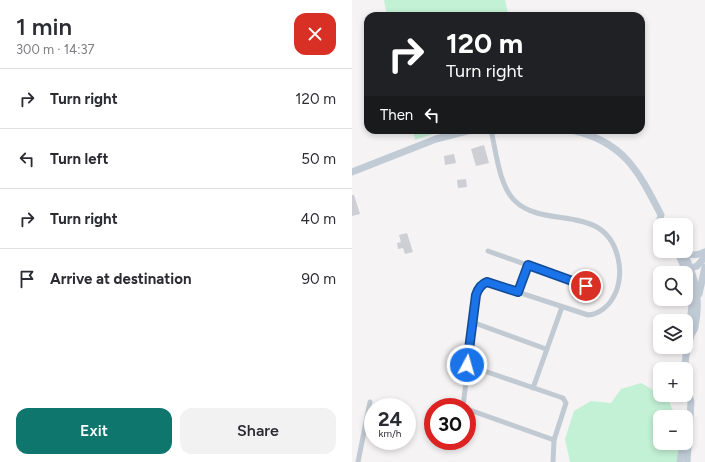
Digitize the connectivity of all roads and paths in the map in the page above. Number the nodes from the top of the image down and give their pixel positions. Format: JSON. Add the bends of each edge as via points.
{"nodes":[{"id":1,"x":455,"y":134,"type":"edge"},
{"id":2,"x":492,"y":134,"type":"edge"},
{"id":3,"x":585,"y":134,"type":"edge"},
{"id":4,"x":352,"y":172,"type":"edge"},
{"id":5,"x":661,"y":215,"type":"junction"},
{"id":6,"x":660,"y":218,"type":"edge"},
{"id":7,"x":666,"y":218,"type":"edge"},
{"id":8,"x":488,"y":251,"type":"dead end"},
{"id":9,"x":705,"y":252,"type":"edge"},
{"id":10,"x":693,"y":255,"type":"edge"},
{"id":11,"x":705,"y":257,"type":"edge"},
{"id":12,"x":680,"y":258,"type":"edge"},
{"id":13,"x":682,"y":261,"type":"junction"},
{"id":14,"x":528,"y":265,"type":"junction"},
{"id":15,"x":684,"y":266,"type":"edge"},
{"id":16,"x":688,"y":266,"type":"edge"},
{"id":17,"x":693,"y":267,"type":"edge"},
{"id":18,"x":705,"y":267,"type":"edge"},
{"id":19,"x":693,"y":275,"type":"edge"},
{"id":20,"x":586,"y":286,"type":"dead end"},
{"id":21,"x":518,"y":292,"type":"junction"},
{"id":22,"x":697,"y":302,"type":"junction"},
{"id":23,"x":562,"y":307,"type":"junction"},
{"id":24,"x":472,"y":322,"type":"junction"},
{"id":25,"x":693,"y":332,"type":"edge"},
{"id":26,"x":546,"y":349,"type":"junction"},
{"id":27,"x":467,"y":365,"type":"junction"},
{"id":28,"x":533,"y":388,"type":"junction"},
{"id":29,"x":464,"y":398,"type":"edge"},
{"id":30,"x":691,"y":402,"type":"edge"},
{"id":31,"x":476,"y":412,"type":"edge"},
{"id":32,"x":364,"y":432,"type":"edge"},
{"id":33,"x":554,"y":440,"type":"junction"},
{"id":34,"x":682,"y":450,"type":"edge"},
{"id":35,"x":358,"y":462,"type":"edge"},
{"id":36,"x":553,"y":462,"type":"edge"},
{"id":37,"x":680,"y":462,"type":"edge"},
{"id":38,"x":686,"y":462,"type":"edge"}],
"edges":[{"from":1,"to":4,"type":"street"},
{"from":2,"to":23,"type":"street","via":[[501,175],[513,200],[542,215],[580,220],[595,226],[613,245],[620,266],[614,296],[598,313],[588,315]]},
{"from":3,"to":5,"type":"street","via":[[602,139],[622,155],[637,172]]},
{"from":5,"to":6,"type":"street"},
{"from":5,"to":7,"type":"street"},
{"from":8,"to":14,"type":"street"},
{"from":9,"to":10,"type":"street"},
{"from":11,"to":17,"type":"street"},
{"from":12,"to":13,"type":"street"},
{"from":13,"to":15,"type":"street"},
{"from":13,"to":16,"type":"street"},
{"from":14,"to":20,"type":"street"},
{"from":14,"to":21,"type":"street"},
{"from":18,"to":22,"type":"street"},
{"from":19,"to":22,"type":"street"},
{"from":21,"to":23,"type":"street"},
{"from":21,"to":24,"type":"street","via":[[487,282],[478,289]]},
{"from":22,"to":25,"type":"street"},
{"from":23,"to":26,"type":"street"},
{"from":24,"to":26,"type":"street"},
{"from":24,"to":27,"type":"street"},
{"from":26,"to":28,"type":"street"},
{"from":27,"to":28,"type":"street"},
{"from":27,"to":29,"type":"street"},
{"from":28,"to":33,"type":"street","via":[[566,401]]},
{"from":30,"to":38,"type":"street"},
{"from":31,"to":33,"type":"street"},
{"from":32,"to":35,"type":"street"},
{"from":33,"to":36,"type":"street"},
{"from":34,"to":37,"type":"street"}]}
